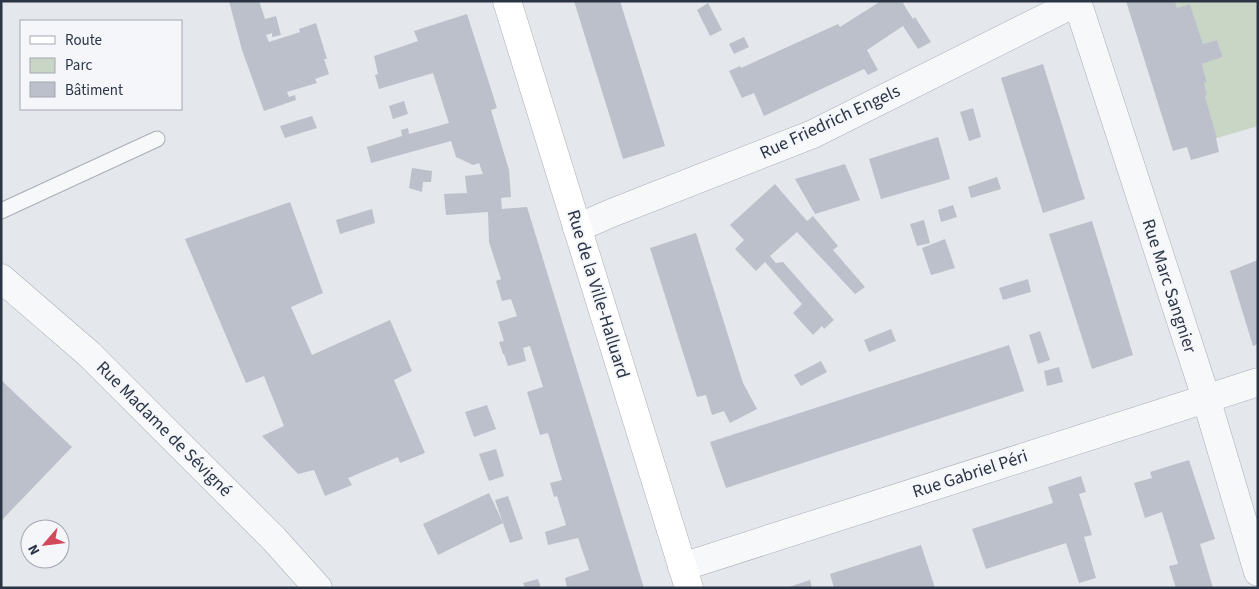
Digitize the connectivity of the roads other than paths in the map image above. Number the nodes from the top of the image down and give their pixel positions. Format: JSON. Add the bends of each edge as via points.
{"nodes":[{"id":1,"x":507,"y":1,"type":"edge"},
{"id":2,"x":1077,"y":2,"type":"edge"},
{"id":3,"x":157,"y":139,"type":"dead end"},
{"id":4,"x":1,"y":211,"type":"edge"},
{"id":5,"x":577,"y":228,"type":"junction"},
{"id":6,"x":1,"y":278,"type":"edge"},
{"id":7,"x":1258,"y":382,"type":"edge"},
{"id":8,"x":1206,"y":398,"type":"junction"},
{"id":9,"x":1258,"y":572,"type":"edge"},
{"id":10,"x":685,"y":577,"type":"edge"},
{"id":11,"x":318,"y":588,"type":"edge"}],
"edges":[{"from":1,"to":5,"type":"main road","name":"Rue de la Ville-Halluard"},
{"from":2,"to":5,"type":"street","name":"Rue Friedrich Engels","via":[[813,134]]},
{"from":2,"to":8,"type":"street","name":"Rue Marc Sangnier"},
{"from":3,"to":4,"type":"lane"},
{"from":5,"to":10,"type":"main road","name":"Rue de la Ville-Halluard"},
{"from":6,"to":11,"type":"street","name":"Rue Madame de Sévigné","via":[[89,354],[274,539]]},
{"from":7,"to":8,"type":"street","name":"Rue Gabriel Péri"},
{"from":8,"to":9,"type":"street","name":"Rue Marc Sangnier"},
{"from":8,"to":10,"type":"street","name":"Rue Gabriel Péri"}]}
